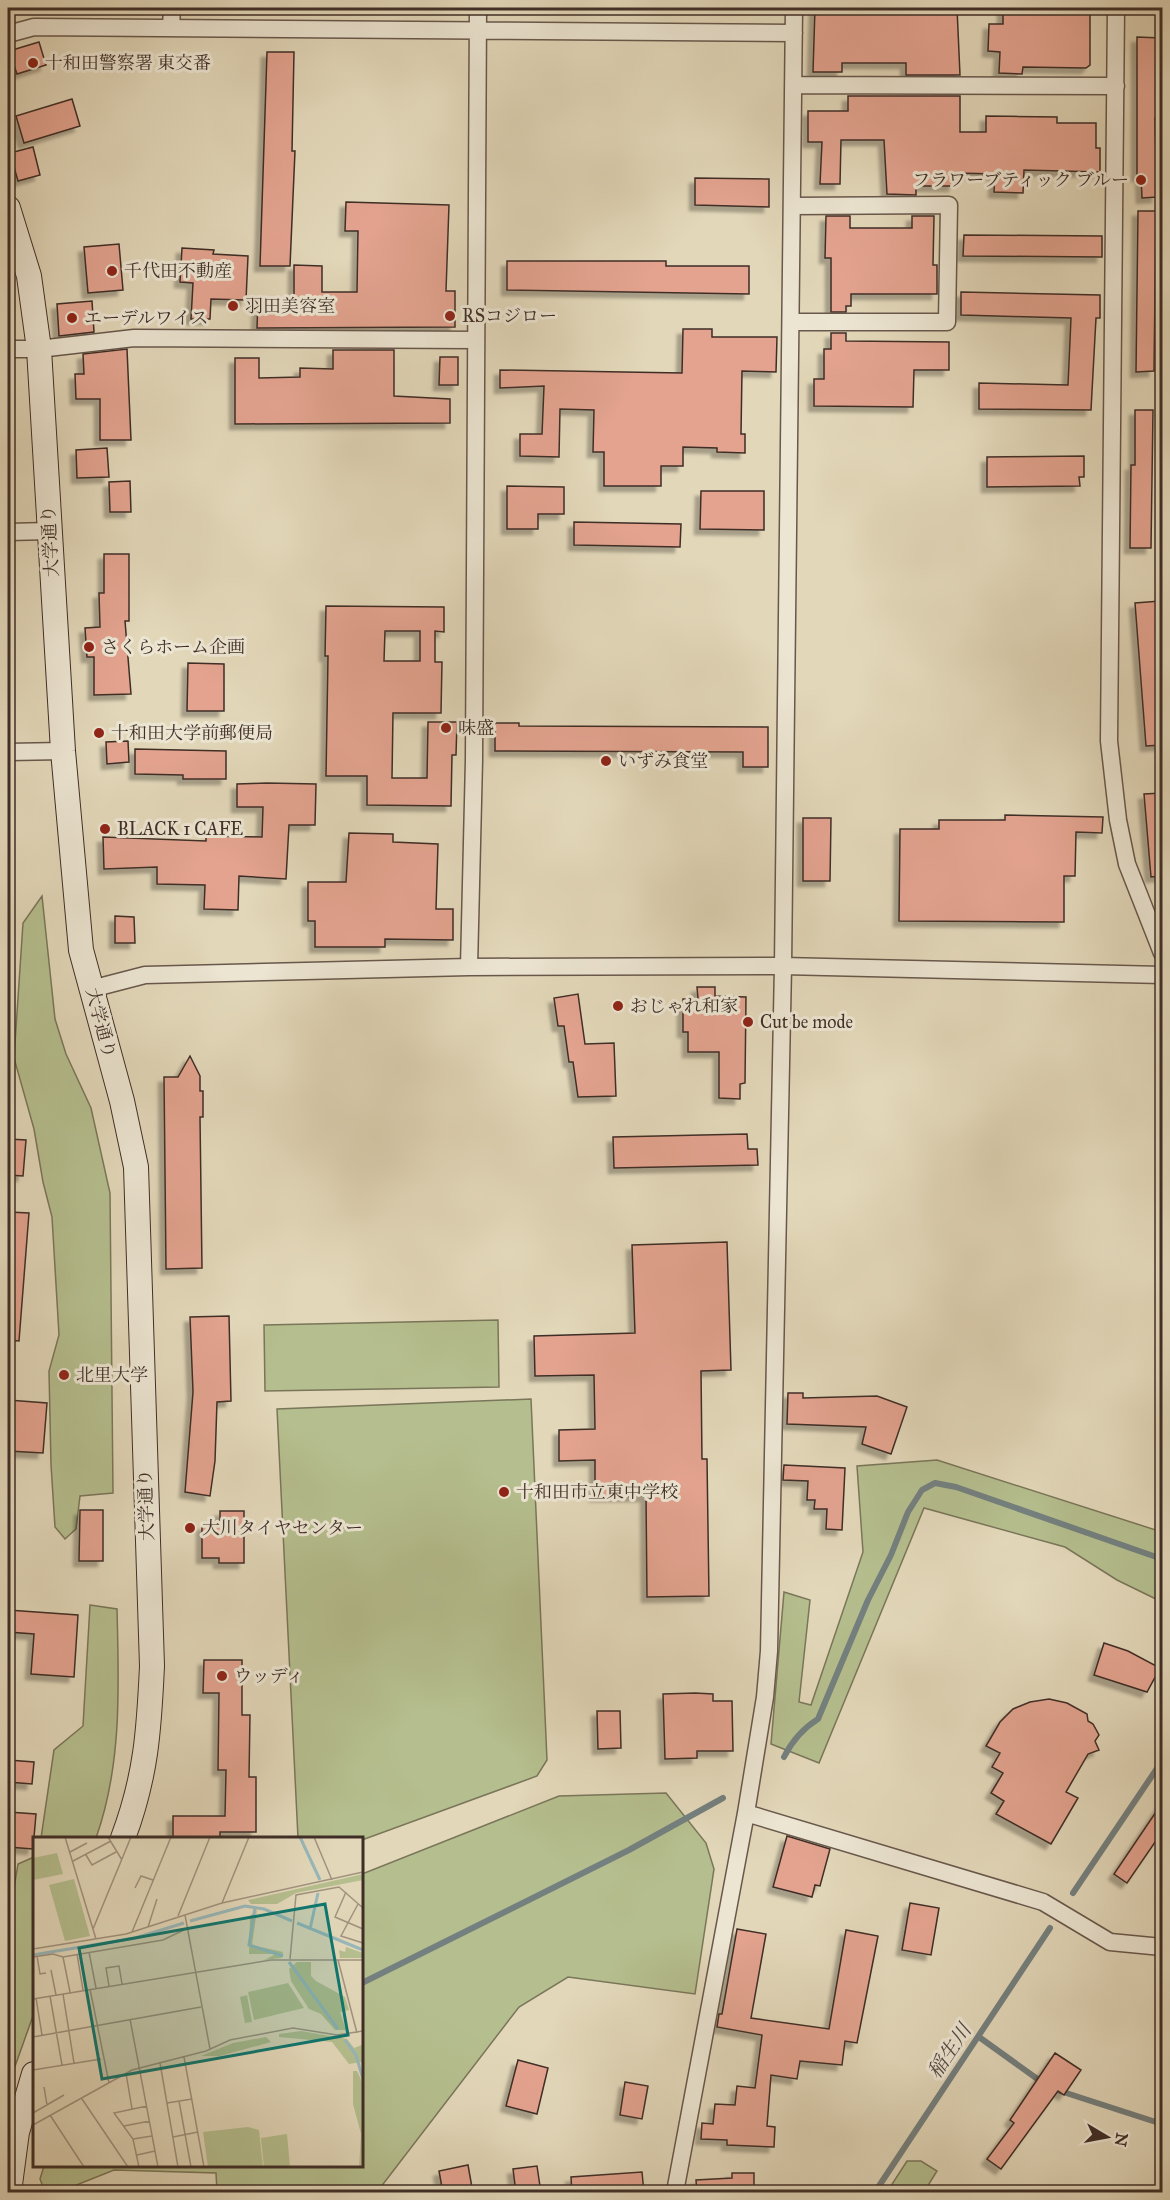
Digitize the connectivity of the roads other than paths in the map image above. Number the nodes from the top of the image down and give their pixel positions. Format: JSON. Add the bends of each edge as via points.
{"nodes":[{"id":1,"x":172,"y":8,"type":"edge"},
{"id":2,"x":478,"y":8,"type":"edge"},
{"id":3,"x":794,"y":8,"type":"edge"},
{"id":4,"x":1116,"y":8,"type":"edge"},
{"id":5,"x":171,"y":27,"type":"junction"},
{"id":6,"x":478,"y":31,"type":"junction"},
{"id":7,"x":794,"y":33,"type":"junction"},
{"id":8,"x":8,"y":34,"type":"edge"},
{"id":9,"x":794,"y":85,"type":"junction"},
{"id":10,"x":1116,"y":86,"type":"junction"},
{"id":11,"x":792,"y":207,"type":"junction"},
{"id":12,"x":8,"y":213,"type":"edge"},
{"id":13,"x":791,"y":322,"type":"junction"},
{"id":14,"x":476,"y":340,"type":"junction"},
{"id":15,"x":8,"y":349,"type":"edge"},
{"id":16,"x":39,"y":349,"type":"junction"},
{"id":17,"x":8,"y":531,"type":"edge"},
{"id":18,"x":50,"y":531,"type":"junction"},
{"id":19,"x":63,"y":751,"type":"junction"},
{"id":20,"x":8,"y":752,"type":"edge"},
{"id":21,"x":1162,"y":953,"type":"edge"},
{"id":22,"x":783,"y":966,"type":"junction"},
{"id":23,"x":469,"y":967,"type":"junction"},
{"id":24,"x":1162,"y":975,"type":"edge"},
{"id":25,"x":91,"y":988,"type":"junction"},
{"id":26,"x":746,"y":1813,"type":"junction"},
{"id":27,"x":124,"y":1837,"type":"edge"},
{"id":28,"x":1162,"y":1947,"type":"edge"},
{"id":29,"x":33,"y":2077,"type":"edge"},
{"id":30,"x":9,"y":2193,"type":"edge"},
{"id":31,"x":675,"y":2193,"type":"edge"}],
"edges":[{"from":1,"to":5,"type":"street"},
{"from":2,"to":6,"type":"street"},
{"from":3,"to":7,"type":"street"},
{"from":4,"to":10,"type":"street"},
{"from":5,"to":6,"type":"street"},
{"from":5,"to":8,"type":"street","via":[[34,27]]},
{"from":6,"to":7,"type":"street"},
{"from":6,"to":14,"type":"street"},
{"from":7,"to":9,"type":"street"},
{"from":9,"to":10,"type":"street"},
{"from":9,"to":11,"type":"street"},
{"from":10,"to":21,"type":"street","via":[[1109,741],[1127,864]]},
{"from":11,"to":13,"type":"street"},
{"from":11,"to":13,"type":"street","via":[[950,205],[946,322]]},
{"from":12,"to":16,"type":"street","name":"大学通り","via":[[28,276]]},
{"from":13,"to":22,"type":"street"},
{"from":14,"to":16,"type":"street","via":[[134,338]]},
{"from":14,"to":23,"type":"street"},
{"from":15,"to":16,"type":"street"},
{"from":16,"to":18,"type":"street","name":"大学通り"},
{"from":17,"to":18,"type":"street"},
{"from":18,"to":19,"type":"street","name":"大学通り"},
{"from":19,"to":20,"type":"street"},
{"from":19,"to":25,"type":"street","name":"大学通り","via":[[81,950]]},
{"from":22,"to":23,"type":"street"},
{"from":22,"to":24,"type":"street"},
{"from":22,"to":26,"type":"street","via":[[769,1651]]},
{"from":23,"to":25,"type":"street","via":[[145,975]]},
{"from":25,"to":27,"type":"street","name":"大学通り","via":[[136,1167],[152,1666],[150,1736],[143,1776]]},
{"from":26,"to":28,"type":"street","via":[[1043,1902],[1110,1942]]},
{"from":26,"to":31,"type":"street"},
{"from":29,"to":30,"type":"street","via":[[17,2132]]}]}
